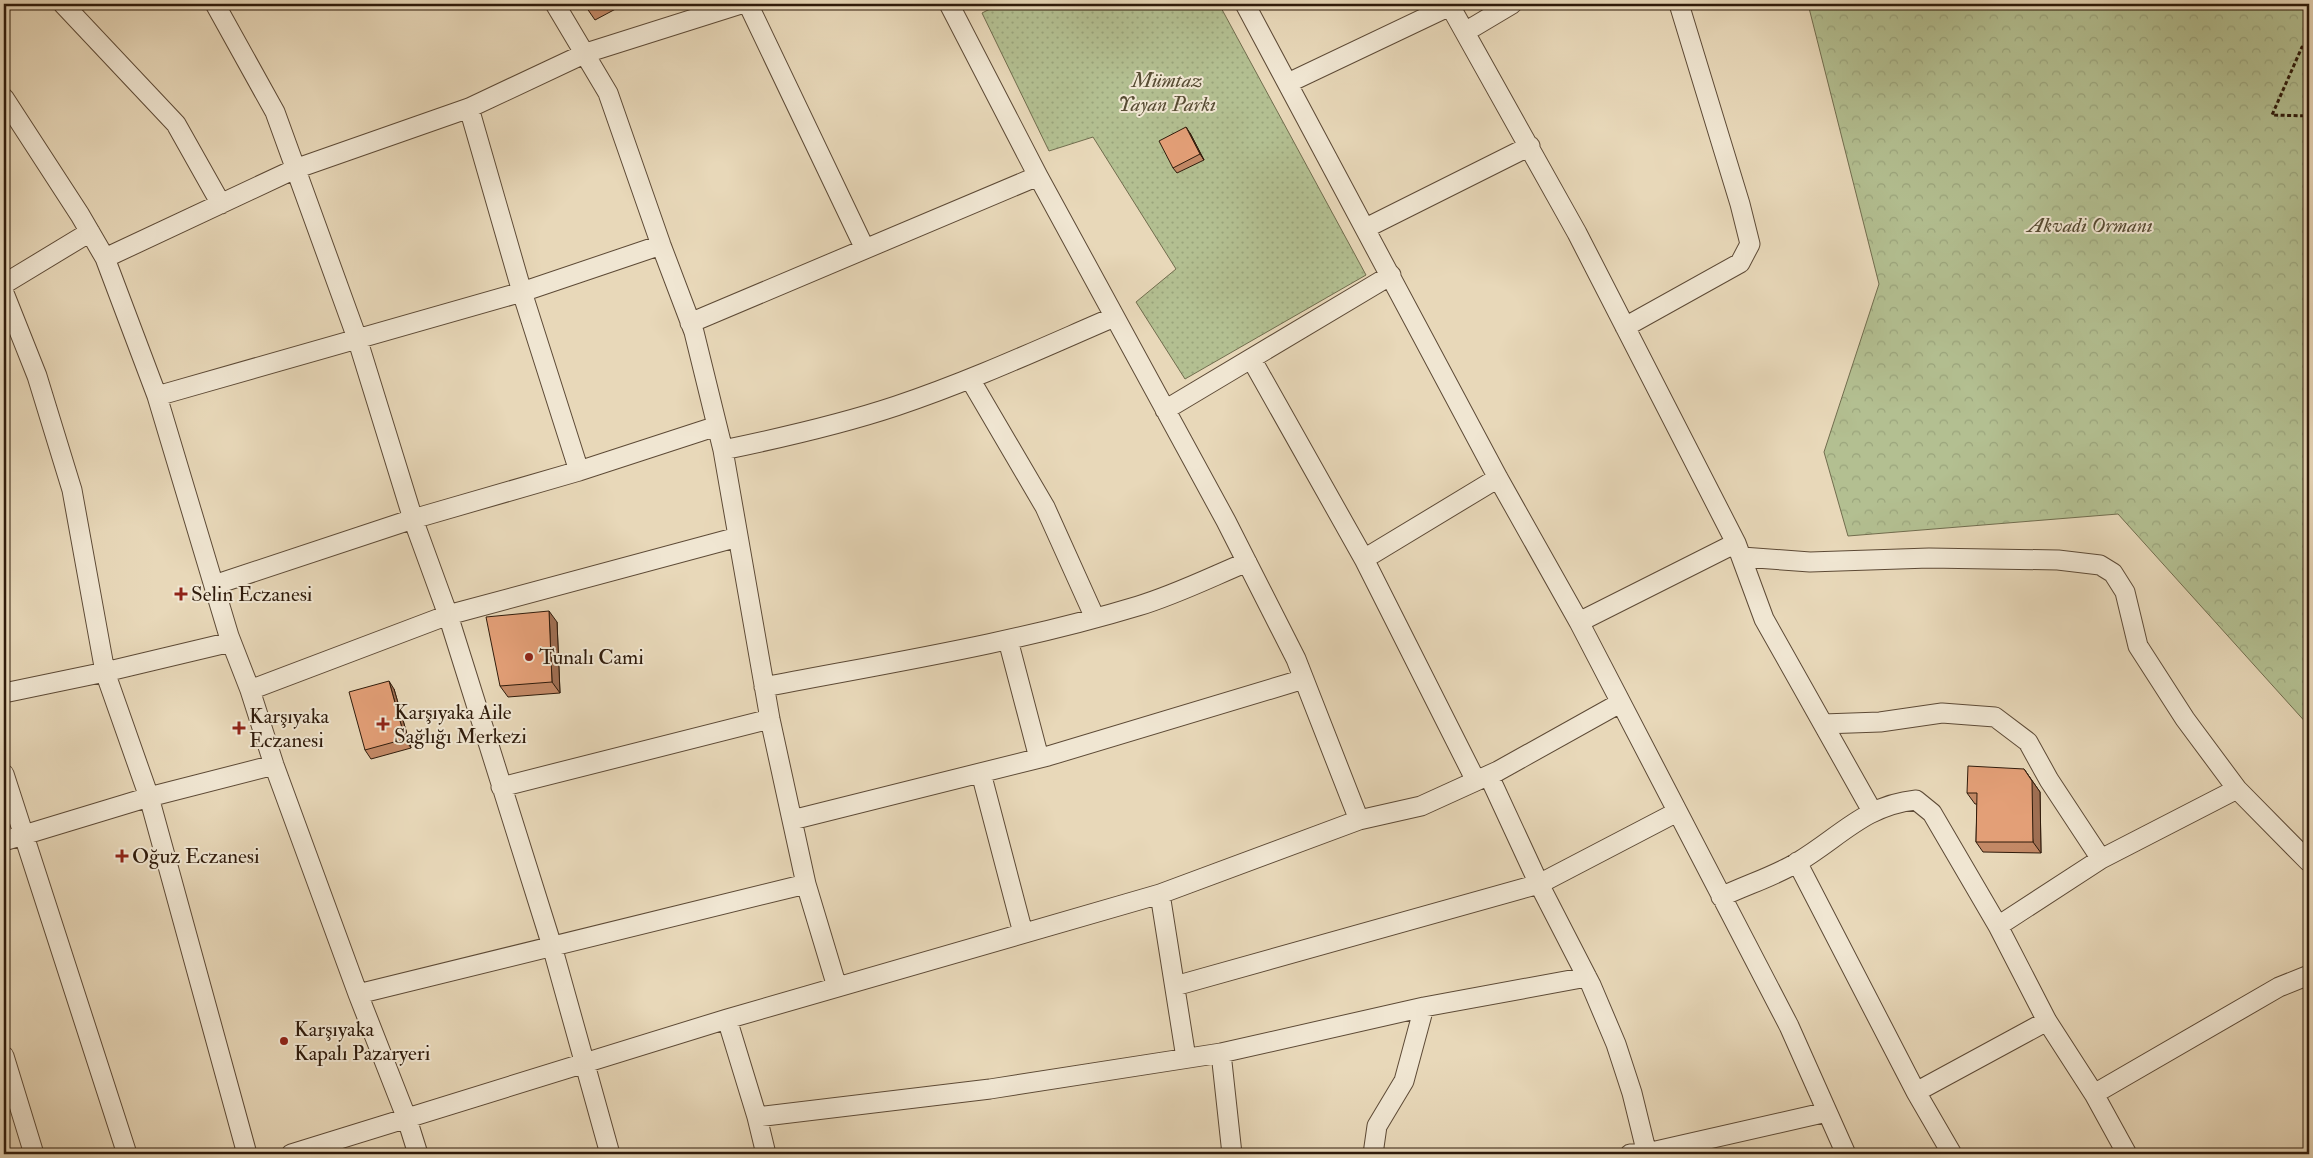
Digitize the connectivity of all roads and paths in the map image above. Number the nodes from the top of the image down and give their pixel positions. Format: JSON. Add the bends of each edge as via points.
{"nodes":[{"id":1,"x":63,"y":4,"type":"edge"},
{"id":2,"x":215,"y":4,"type":"edge"},
{"id":3,"x":555,"y":4,"type":"edge"},
{"id":4,"x":740,"y":4,"type":"edge"},
{"id":5,"x":748,"y":4,"type":"edge"},
{"id":6,"x":1245,"y":4,"type":"edge"},
{"id":7,"x":1512,"y":4,"type":"edge"},
{"id":8,"x":1679,"y":4,"type":"edge"},
{"id":9,"x":1450,"y":5,"type":"edge"},
{"id":10,"x":956,"y":6,"type":"edge"},
{"id":11,"x":1465,"y":32,"type":"junction"},
{"id":12,"x":2309,"y":51,"type":"edge"},
{"id":13,"x":586,"y":53,"type":"junction"},
{"id":14,"x":1288,"y":82,"type":"junction"},
{"id":15,"x":4,"y":98,"type":"edge"},
{"id":16,"x":469,"y":108,"type":"junction"},
{"id":17,"x":2309,"y":116,"type":"edge"},
{"id":18,"x":1530,"y":146,"type":"junction"},
{"id":19,"x":295,"y":169,"type":"junction"},
{"id":20,"x":1038,"y":176,"type":"junction"},
{"id":21,"x":221,"y":204,"type":"junction"},
{"id":22,"x":1366,"y":228,"type":"junction"},
{"id":23,"x":90,"y":232,"type":"junction"},
{"id":24,"x":661,"y":245,"type":"junction"},
{"id":25,"x":865,"y":249,"type":"junction"},
{"id":26,"x":105,"y":258,"type":"junction"},
{"id":27,"x":1391,"y":275,"type":"junction"},
{"id":28,"x":4,"y":284,"type":"edge"},
{"id":29,"x":522,"y":292,"type":"junction"},
{"id":30,"x":4,"y":293,"type":"edge"},
{"id":31,"x":1114,"y":317,"type":"junction"},
{"id":32,"x":690,"y":323,"type":"junction"},
{"id":33,"x":1625,"y":327,"type":"junction"},
{"id":34,"x":357,"y":338,"type":"junction"},
{"id":35,"x":1252,"y":360,"type":"junction"},
{"id":36,"x":970,"y":379,"type":"junction"},
{"id":37,"x":157,"y":396,"type":"junction"},
{"id":38,"x":1165,"y":410,"type":"junction"},
{"id":39,"x":717,"y":426,"type":"junction"},
{"id":40,"x":723,"y":450,"type":"junction"},
{"id":41,"x":579,"y":471,"type":"junction"},
{"id":42,"x":1498,"y":478,"type":"junction"},
{"id":43,"x":412,"y":519,"type":"junction"},
{"id":44,"x":738,"y":536,"type":"junction"},
{"id":45,"x":1739,"y":550,"type":"junction"},
{"id":46,"x":1364,"y":559,"type":"junction"},
{"id":47,"x":1247,"y":562,"type":"junction"},
{"id":48,"x":214,"y":585,"type":"junction"},
{"id":49,"x":448,"y":615,"type":"junction"},
{"id":50,"x":1095,"y":618,"type":"junction"},
{"id":51,"x":1578,"y":622,"type":"junction"},
{"id":52,"x":1008,"y":640,"type":"junction"},
{"id":53,"x":231,"y":642,"type":"junction"},
{"id":54,"x":105,"y":672,"type":"junction"},
{"id":55,"x":1304,"y":679,"type":"junction"},
{"id":56,"x":764,"y":687,"type":"junction"},
{"id":57,"x":250,"y":690,"type":"junction"},
{"id":58,"x":4,"y":693,"type":"edge"},
{"id":59,"x":1620,"y":703,"type":"junction"},
{"id":60,"x":770,"y":718,"type":"junction"},
{"id":61,"x":1823,"y":724,"type":"junction"},
{"id":62,"x":1039,"y":758,"type":"junction"},
{"id":63,"x":274,"y":765,"type":"junction"},
{"id":64,"x":981,"y":773,"type":"junction"},
{"id":65,"x":4,"y":774,"type":"edge"},
{"id":66,"x":1483,"y":778,"type":"junction"},
{"id":67,"x":502,"y":787,"type":"junction"},
{"id":68,"x":2237,"y":789,"type":"junction"},
{"id":69,"x":148,"y":797,"type":"junction"},
{"id":70,"x":1872,"y":811,"type":"junction"},
{"id":71,"x":1677,"y":812,"type":"junction"},
{"id":72,"x":792,"y":820,"type":"junction"},
{"id":73,"x":1359,"y":820,"type":"junction"},
{"id":74,"x":24,"y":835,"type":"junction"},
{"id":75,"x":4,"y":841,"type":"edge"},
{"id":76,"x":2102,"y":859,"type":"junction"},
{"id":77,"x":1797,"y":862,"type":"junction"},
{"id":78,"x":2309,"y":862,"type":"edge"},
{"id":79,"x":806,"y":884,"type":"junction"},
{"id":80,"x":1539,"y":884,"type":"junction"},
{"id":81,"x":1160,"y":894,"type":"junction"},
{"id":82,"x":1721,"y":896,"type":"junction"},
{"id":83,"x":1998,"y":926,"type":"junction"},
{"id":84,"x":1023,"y":934,"type":"junction"},
{"id":85,"x":552,"y":946,"type":"junction"},
{"id":86,"x":2309,"y":975,"type":"edge"},
{"id":87,"x":1587,"y":977,"type":"junction"},
{"id":88,"x":1175,"y":986,"type":"junction"},
{"id":89,"x":837,"y":987,"type":"junction"},
{"id":90,"x":358,"y":994,"type":"junction"},
{"id":91,"x":1424,"y":1007,"type":"junction"},
{"id":92,"x":726,"y":1019,"type":"junction"},
{"id":93,"x":2048,"y":1021,"type":"junction"},
{"id":94,"x":1221,"y":1053,"type":"junction"},
{"id":95,"x":4,"y":1056,"type":"edge"},
{"id":96,"x":1186,"y":1058,"type":"junction"},
{"id":97,"x":586,"y":1063,"type":"junction"},
{"id":98,"x":1916,"y":1092,"type":"junction"},
{"id":99,"x":2094,"y":1094,"type":"junction"},
{"id":100,"x":1827,"y":1112,"type":"junction"},
{"id":101,"x":757,"y":1117,"type":"junction"},
{"id":102,"x":407,"y":1119,"type":"junction"},
{"id":103,"x":34,"y":1154,"type":"edge"},
{"id":104,"x":127,"y":1154,"type":"edge"},
{"id":105,"x":247,"y":1154,"type":"edge"},
{"id":106,"x":291,"y":1154,"type":"edge"},
{"id":107,"x":418,"y":1154,"type":"edge"},
{"id":108,"x":610,"y":1154,"type":"edge"},
{"id":109,"x":766,"y":1154,"type":"edge"},
{"id":110,"x":1232,"y":1154,"type":"edge"},
{"id":111,"x":1372,"y":1154,"type":"edge"},
{"id":112,"x":1643,"y":1154,"type":"edge"},
{"id":113,"x":1846,"y":1154,"type":"edge"},
{"id":114,"x":1952,"y":1154,"type":"edge"},
{"id":115,"x":2127,"y":1154,"type":"edge"}],
"edges":[{"from":1,"to":21,"type":"street","via":[[176,124]]},
{"from":2,"to":19,"type":"street","via":[[275,112]]},
{"from":3,"to":13,"type":"street"},
{"from":4,"to":13,"type":"street"},
{"from":5,"to":25,"type":"street"},
{"from":6,"to":14,"type":"street"},
{"from":7,"to":11,"type":"street"},
{"from":8,"to":33,"type":"street","via":[[1750,244],[1740,262]]},
{"from":9,"to":11,"type":"street"},
{"from":9,"to":14,"type":"street"},
{"from":10,"to":20,"type":"street"},
{"from":11,"to":18,"type":"street"},
{"from":12,"to":17,"type":"path","via":[[2302,47],[2272,115]]},
{"from":13,"to":16,"type":"street"},
{"from":13,"to":24,"type":"street","via":[[608,93]]},
{"from":14,"to":22,"type":"street"},
{"from":15,"to":23,"type":"street"},
{"from":16,"to":19,"type":"street"},
{"from":16,"to":29,"type":"street"},
{"from":18,"to":22,"type":"street"},
{"from":18,"to":33,"type":"street"},
{"from":19,"to":21,"type":"street"},
{"from":19,"to":34,"type":"street"},
{"from":20,"to":25,"type":"street"},
{"from":20,"to":31,"type":"street"},
{"from":21,"to":26,"type":"street"},
{"from":22,"to":27,"type":"street"},
{"from":23,"to":26,"type":"street"},
{"from":23,"to":28,"type":"street"},
{"from":24,"to":29,"type":"street"},
{"from":24,"to":32,"type":"street"},
{"from":25,"to":32,"type":"street"},
{"from":26,"to":37,"type":"street"},
{"from":27,"to":35,"type":"street"},
{"from":27,"to":42,"type":"street"},
{"from":29,"to":34,"type":"street"},
{"from":29,"to":41,"type":"street"},
{"from":30,"to":54,"type":"street","via":[[37,376],[72,490]]},
{"from":31,"to":36,"type":"street"},
{"from":31,"to":38,"type":"street"},
{"from":32,"to":39,"type":"street"},
{"from":33,"to":45,"type":"street"},
{"from":34,"to":37,"type":"street"},
{"from":34,"to":43,"type":"street"},
{"from":35,"to":38,"type":"street"},
{"from":35,"to":46,"type":"street"},
{"from":36,"to":40,"type":"street","via":[[896,406],[807,432]]},
{"from":36,"to":50,"type":"street","via":[[1046,507]]},
{"from":37,"to":48,"type":"street"},
{"from":38,"to":47,"type":"street"},
{"from":39,"to":40,"type":"street"},
{"from":39,"to":41,"type":"street"},
{"from":40,"to":44,"type":"street"},
{"from":41,"to":43,"type":"street"},
{"from":42,"to":46,"type":"street"},
{"from":42,"to":51,"type":"street"},
{"from":43,"to":48,"type":"street"},
{"from":43,"to":49,"type":"street"},
{"from":44,"to":49,"type":"street"},
{"from":44,"to":56,"type":"street"},
{"from":45,"to":51,"type":"street"},
{"from":45,"to":61,"type":"street","via":[[1764,620]]},
{"from":45,"to":68,"type":"street","via":[[1810,562],[1929,558],[2058,560],[2100,565],[2113,573],[2125,592],[2138,646]]},
{"from":46,"to":66,"type":"street"},
{"from":47,"to":50,"type":"street","via":[[1140,606]]},
{"from":47,"to":55,"type":"street"},
{"from":48,"to":53,"type":"street"},
{"from":49,"to":57,"type":"street"},
{"from":49,"to":67,"type":"street"},
{"from":50,"to":52,"type":"street"},
{"from":51,"to":59,"type":"street"},
{"from":52,"to":56,"type":"street"},
{"from":52,"to":62,"type":"street"},
{"from":53,"to":54,"type":"street"},
{"from":53,"to":57,"type":"street"},
{"from":54,"to":58,"type":"street"},
{"from":54,"to":69,"type":"street"},
{"from":55,"to":62,"type":"street"},
{"from":55,"to":73,"type":"street"},
{"from":56,"to":60,"type":"street"},
{"from":57,"to":63,"type":"street"},
{"from":59,"to":66,"type":"street"},
{"from":59,"to":71,"type":"street"},
{"from":60,"to":67,"type":"street"},
{"from":60,"to":72,"type":"street"},
{"from":61,"to":70,"type":"street"},
{"from":61,"to":76,"type":"street","via":[[1880,722],[1942,713],[1995,717],[2028,742],[2049,780]]},
{"from":62,"to":64,"type":"street"},
{"from":63,"to":69,"type":"street"},
{"from":63,"to":90,"type":"street"},
{"from":64,"to":72,"type":"street"},
{"from":64,"to":84,"type":"street"},
{"from":65,"to":74,"type":"street"},
{"from":66,"to":73,"type":"street","via":[[1421,806]]},
{"from":66,"to":80,"type":"street"},
{"from":67,"to":85,"type":"street"},
{"from":68,"to":76,"type":"street"},
{"from":68,"to":78,"type":"street"},
{"from":69,"to":74,"type":"street"},
{"from":69,"to":105,"type":"street"},
{"from":70,"to":77,"type":"street"},
{"from":70,"to":83,"type":"street","via":[[1916,800],[1932,813]]},
{"from":71,"to":80,"type":"street"},
{"from":71,"to":82,"type":"street"},
{"from":72,"to":79,"type":"street"},
{"from":73,"to":81,"type":"street"},
{"from":74,"to":75,"type":"street"},
{"from":74,"to":104,"type":"street"},
{"from":76,"to":83,"type":"street"},
{"from":77,"to":82,"type":"street"},
{"from":77,"to":98,"type":"street"},
{"from":79,"to":85,"type":"street"},
{"from":79,"to":89,"type":"street"},
{"from":80,"to":87,"type":"street"},
{"from":80,"to":88,"type":"street"},
{"from":81,"to":84,"type":"street"},
{"from":81,"to":88,"type":"street"},
{"from":82,"to":100,"type":"street","via":[[1788,1026]]},
{"from":83,"to":93,"type":"street"},
{"from":84,"to":89,"type":"street"},
{"from":85,"to":90,"type":"street"},
{"from":85,"to":97,"type":"street"},
{"from":86,"to":99,"type":"street","via":[[2263,996]]},
{"from":87,"to":91,"type":"street"},
{"from":87,"to":112,"type":"street","via":[[1616,1044],[1632,1093]]},
{"from":88,"to":96,"type":"street"},
{"from":89,"to":92,"type":"street"},
{"from":90,"to":102,"type":"street"},
{"from":91,"to":94,"type":"street"},
{"from":91,"to":111,"type":"street","via":[[1404,1082],[1377,1126]]},
{"from":92,"to":97,"type":"street"},
{"from":92,"to":101,"type":"street"},
{"from":93,"to":98,"type":"street"},
{"from":93,"to":99,"type":"street"},
{"from":94,"to":96,"type":"street"},
{"from":94,"to":110,"type":"street"},
{"from":95,"to":103,"type":"street"},
{"from":96,"to":101,"type":"street","via":[[990,1089]]},
{"from":97,"to":102,"type":"street"},
{"from":97,"to":108,"type":"street"},
{"from":98,"to":114,"type":"street"},
{"from":99,"to":115,"type":"street"},
{"from":100,"to":112,"type":"street"},
{"from":100,"to":113,"type":"street"},
{"from":101,"to":109,"type":"street"},
{"from":102,"to":106,"type":"street"},
{"from":102,"to":107,"type":"street"}]}
